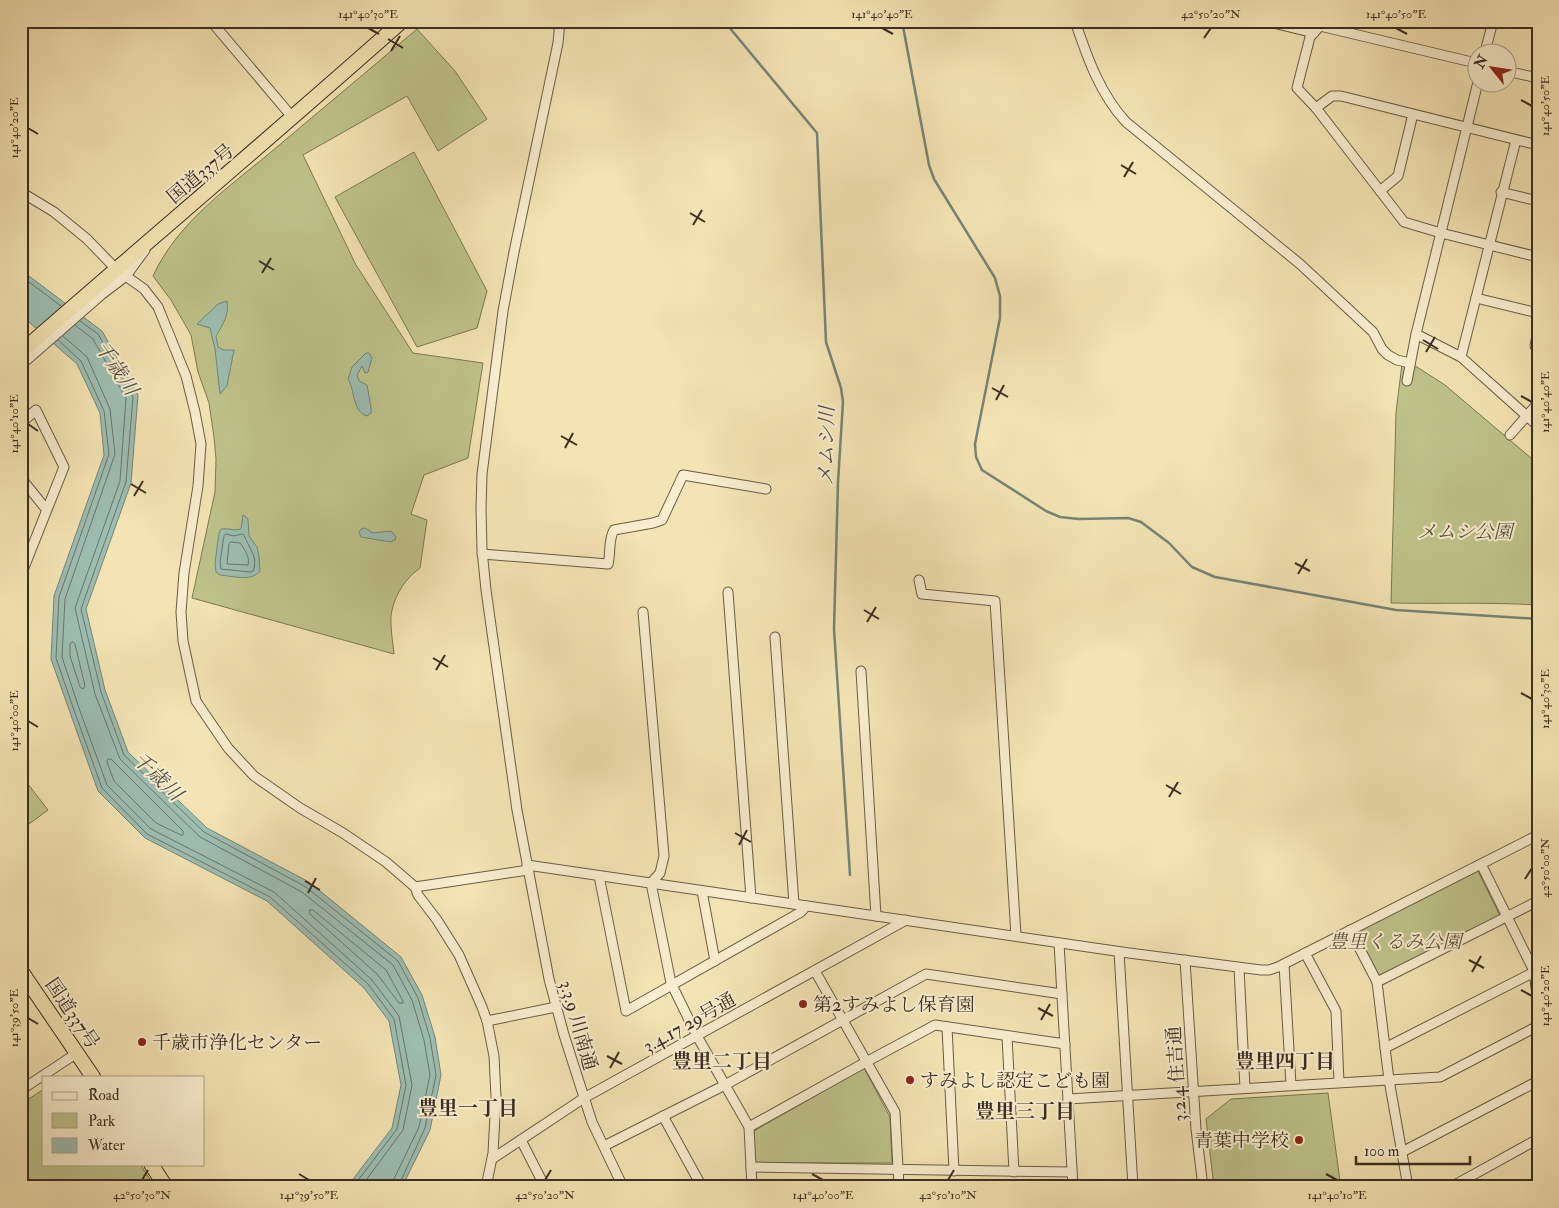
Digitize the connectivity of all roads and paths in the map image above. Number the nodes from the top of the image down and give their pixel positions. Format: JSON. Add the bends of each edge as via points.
{"nodes":[{"id":1,"x":211,"y":21,"type":"edge"},
{"id":2,"x":402,"y":21,"type":"edge"},
{"id":3,"x":560,"y":21,"type":"edge"},
{"id":4,"x":1075,"y":21,"type":"edge"},
{"id":5,"x":1492,"y":21,"type":"edge"},
{"id":6,"x":1273,"y":23,"type":"dead end"},
{"id":7,"x":1316,"y":27,"type":"edge"},
{"id":8,"x":1487,"y":42,"type":"edge"},
{"id":9,"x":1466,"y":61,"type":"edge"},
{"id":10,"x":1516,"y":72,"type":"edge"},
{"id":11,"x":1538,"y":78,"type":"edge"},
{"id":12,"x":1476,"y":92,"type":"edge"},
{"id":13,"x":1316,"y":108,"type":"junction"},
{"id":14,"x":1413,"y":114,"type":"junction"},
{"id":15,"x":293,"y":118,"type":"junction"},
{"id":16,"x":1467,"y":128,"type":"junction"},
{"id":17,"x":1516,"y":140,"type":"junction"},
{"id":18,"x":1538,"y":145,"type":"edge"},
{"id":19,"x":1380,"y":191,"type":"junction"},
{"id":20,"x":21,"y":192,"type":"edge"},
{"id":21,"x":1502,"y":192,"type":"junction"},
{"id":22,"x":1538,"y":201,"type":"edge"},
{"id":23,"x":1441,"y":233,"type":"junction"},
{"id":24,"x":1489,"y":246,"type":"junction"},
{"id":25,"x":1538,"y":257,"type":"edge"},
{"id":26,"x":121,"y":272,"type":"junction"},
{"id":27,"x":99,"y":291,"type":"junction"},
{"id":28,"x":1476,"y":298,"type":"junction"},
{"id":29,"x":1538,"y":313,"type":"edge"},
{"id":30,"x":1538,"y":331,"type":"edge"},
{"id":31,"x":1416,"y":334,"type":"junction"},
{"id":32,"x":1538,"y":349,"type":"edge"},
{"id":33,"x":21,"y":352,"type":"edge"},
{"id":34,"x":1461,"y":357,"type":"junction"},
{"id":35,"x":1410,"y":363,"type":"junction"},
{"id":36,"x":21,"y":365,"type":"edge"},
{"id":37,"x":1407,"y":381,"type":"dead end"},
{"id":38,"x":1538,"y":403,"type":"edge"},
{"id":39,"x":1526,"y":415,"type":"junction"},
{"id":40,"x":21,"y":424,"type":"edge"},
{"id":41,"x":1538,"y":426,"type":"edge"},
{"id":42,"x":1510,"y":434,"type":"dead end"},
{"id":43,"x":21,"y":478,"type":"edge"},
{"id":44,"x":766,"y":489,"type":"dead end"},
{"id":45,"x":46,"y":509,"type":"junction"},
{"id":46,"x":482,"y":554,"type":"junction"},
{"id":47,"x":21,"y":575,"type":"edge"},
{"id":48,"x":919,"y":580,"type":"dead end"},
{"id":49,"x":728,"y":592,"type":"dead end"},
{"id":50,"x":643,"y":612,"type":"dead end"},
{"id":51,"x":775,"y":636,"type":"dead end"},
{"id":52,"x":861,"y":671,"type":"dead end"},
{"id":53,"x":1538,"y":835,"type":"edge"},
{"id":54,"x":1481,"y":864,"type":"junction"},
{"id":55,"x":528,"y":868,"type":"junction"},
{"id":56,"x":599,"y":876,"type":"junction"},
{"id":57,"x":651,"y":883,"type":"junction"},
{"id":58,"x":415,"y":887,"type":"junction"},
{"id":59,"x":702,"y":891,"type":"junction"},
{"id":60,"x":751,"y":898,"type":"junction"},
{"id":61,"x":1538,"y":901,"type":"edge"},
{"id":62,"x":794,"y":904,"type":"junction"},
{"id":63,"x":806,"y":906,"type":"junction"},
{"id":64,"x":876,"y":916,"type":"junction"},
{"id":65,"x":1507,"y":916,"type":"junction"},
{"id":66,"x":907,"y":920,"type":"junction"},
{"id":67,"x":1350,"y":930,"type":"junction"},
{"id":68,"x":1016,"y":936,"type":"junction"},
{"id":69,"x":1059,"y":943,"type":"junction"},
{"id":70,"x":1119,"y":952,"type":"junction"},
{"id":71,"x":1306,"y":953,"type":"junction"},
{"id":72,"x":1185,"y":960,"type":"junction"},
{"id":73,"x":715,"y":961,"type":"junction"},
{"id":74,"x":1284,"y":964,"type":"junction"},
{"id":75,"x":1239,"y":968,"type":"junction"},
{"id":76,"x":21,"y":971,"type":"edge"},
{"id":77,"x":815,"y":971,"type":"junction"},
{"id":78,"x":1536,"y":971,"type":"edge"},
{"id":79,"x":1377,"y":982,"type":"junction"},
{"id":80,"x":672,"y":986,"type":"junction"},
{"id":81,"x":1062,"y":994,"type":"junction"},
{"id":82,"x":1538,"y":1004,"type":"edge"},
{"id":83,"x":556,"y":1007,"type":"junction"},
{"id":84,"x":842,"y":1020,"type":"junction"},
{"id":85,"x":487,"y":1021,"type":"junction"},
{"id":86,"x":1538,"y":1026,"type":"edge"},
{"id":87,"x":947,"y":1027,"type":"junction"},
{"id":88,"x":697,"y":1036,"type":"junction"},
{"id":89,"x":1007,"y":1036,"type":"junction"},
{"id":90,"x":1065,"y":1044,"type":"junction"},
{"id":91,"x":1385,"y":1048,"type":"junction"},
{"id":92,"x":77,"y":1053,"type":"junction"},
{"id":93,"x":866,"y":1062,"type":"junction"},
{"id":94,"x":42,"y":1076,"type":"edge"},
{"id":95,"x":42,"y":1076,"type":"edge"},
{"id":96,"x":92,"y":1076,"type":"edge"},
{"id":97,"x":1389,"y":1080,"type":"junction"},
{"id":98,"x":1538,"y":1081,"type":"edge"},
{"id":99,"x":1339,"y":1082,"type":"junction"},
{"id":100,"x":725,"y":1085,"type":"junction"},
{"id":101,"x":1291,"y":1085,"type":"junction"},
{"id":102,"x":1245,"y":1088,"type":"junction"},
{"id":103,"x":21,"y":1090,"type":"edge"},
{"id":104,"x":1193,"y":1091,"type":"junction"},
{"id":105,"x":1128,"y":1095,"type":"junction"},
{"id":106,"x":584,"y":1098,"type":"junction"},
{"id":107,"x":1068,"y":1099,"type":"junction"},
{"id":108,"x":663,"y":1116,"type":"junction"},
{"id":109,"x":749,"y":1127,"type":"junction"},
{"id":110,"x":1538,"y":1139,"type":"edge"},
{"id":111,"x":521,"y":1140,"type":"junction"},
{"id":112,"x":604,"y":1146,"type":"junction"},
{"id":113,"x":1402,"y":1152,"type":"junction"},
{"id":114,"x":492,"y":1159,"type":"junction"},
{"id":115,"x":152,"y":1166,"type":"edge"},
{"id":116,"x":751,"y":1167,"type":"junction"},
{"id":117,"x":898,"y":1170,"type":"junction"},
{"id":118,"x":954,"y":1171,"type":"junction"},
{"id":119,"x":1014,"y":1172,"type":"junction"},
{"id":120,"x":1072,"y":1172,"type":"junction"},
{"id":121,"x":166,"y":1187,"type":"edge"},
{"id":122,"x":486,"y":1187,"type":"edge"},
{"id":123,"x":544,"y":1187,"type":"edge"},
{"id":124,"x":623,"y":1187,"type":"edge"},
{"id":125,"x":702,"y":1187,"type":"edge"},
{"id":126,"x":752,"y":1187,"type":"edge"},
{"id":127,"x":899,"y":1187,"type":"edge"},
{"id":128,"x":1073,"y":1187,"type":"edge"},
{"id":129,"x":1133,"y":1187,"type":"edge"},
{"id":130,"x":1203,"y":1187,"type":"edge"},
{"id":131,"x":1408,"y":1187,"type":"edge"},
{"id":132,"x":1451,"y":1187,"type":"edge"}],
"edges":[{"from":1,"to":15,"type":"street"},
{"from":2,"to":15,"type":"highway","name":"国道337号"},
{"from":3,"to":46,"type":"street","name":"3.3.9 川南通","via":[[504,311],[482,474]]},
{"from":4,"to":35,"type":"street","via":[[1101,89],[1126,122],[1300,264],[1373,332],[1388,355]]},
{"from":5,"to":8,"type":"street"},
{"from":6,"to":7,"type":"street"},
{"from":7,"to":9,"type":"street"},
{"from":7,"to":13,"type":"street","via":[[1310,37],[1297,88]]},
{"from":10,"to":11,"type":"street"},
{"from":12,"to":16,"type":"street"},
{"from":13,"to":14,"type":"street","via":[[1332,96],[1341,96]]},
{"from":13,"to":19,"type":"street"},
{"from":14,"to":16,"type":"street"},
{"from":14,"to":19,"type":"street","via":[[1398,176]]},
{"from":15,"to":26,"type":"highway","name":"国道337号","via":[[160,231]]},
{"from":16,"to":17,"type":"street"},
{"from":16,"to":23,"type":"street"},
{"from":17,"to":18,"type":"street"},
{"from":17,"to":21,"type":"street"},
{"from":19,"to":23,"type":"street","via":[[1404,222]]},
{"from":20,"to":26,"type":"street","via":[[54,212]]},
{"from":21,"to":22,"type":"street"},
{"from":21,"to":24,"type":"street"},
{"from":23,"to":24,"type":"street"},
{"from":23,"to":31,"type":"street"},
{"from":24,"to":25,"type":"street"},
{"from":24,"to":28,"type":"street"},
{"from":26,"to":27,"type":"highway","name":"国道337号"},
{"from":26,"to":58,"type":"street","via":[[144,289],[158,306],[186,376],[201,444],[181,612],[183,640],[196,701],[228,748],[254,776],[344,833]]},
{"from":27,"to":33,"type":"highway","name":"国道337号"},
{"from":27,"to":36,"type":"street"},
{"from":28,"to":29,"type":"street"},
{"from":28,"to":34,"type":"street"},
{"from":30,"to":32,"type":"street","via":[[1534,346]]},
{"from":31,"to":34,"type":"street"},
{"from":31,"to":35,"type":"street"},
{"from":34,"to":39,"type":"street"},
{"from":35,"to":37,"type":"street"},
{"from":38,"to":39,"type":"street"},
{"from":39,"to":41,"type":"street"},
{"from":39,"to":42,"type":"street"},
{"from":40,"to":45,"type":"street","via":[[36,410],[64,467]]},
{"from":43,"to":45,"type":"street"},
{"from":44,"to":46,"type":"street","via":[[683,475],[662,520],[614,530],[608,564]]},
{"from":45,"to":47,"type":"street"},
{"from":46,"to":55,"type":"street","name":"3.3.9 川南通"},
{"from":48,"to":68,"type":"street","via":[[922,594],[995,601]]},
{"from":49,"to":60,"type":"street"},
{"from":50,"to":57,"type":"street","via":[[664,856],[660,873]]},
{"from":51,"to":62,"type":"street"},
{"from":52,"to":64,"type":"street"},
{"from":53,"to":54,"type":"street"},
{"from":54,"to":65,"type":"street"},
{"from":54,"to":67,"type":"street"},
{"from":55,"to":56,"type":"street"},
{"from":55,"to":58,"type":"street"},
{"from":55,"to":83,"type":"street","name":"3.3.9 川南通"},
{"from":56,"to":57,"type":"street"},
{"from":56,"to":80,"type":"street","via":[[626,1011]]},
{"from":57,"to":59,"type":"street"},
{"from":57,"to":80,"type":"street"},
{"from":58,"to":85,"type":"street","via":[[459,955]]},
{"from":59,"to":60,"type":"street"},
{"from":59,"to":73,"type":"street"},
{"from":60,"to":62,"type":"street"},
{"from":61,"to":65,"type":"street"},
{"from":62,"to":63,"type":"street"},
{"from":63,"to":64,"type":"street"},
{"from":63,"to":73,"type":"street","via":[[801,912]]},
{"from":64,"to":66,"type":"street"},
{"from":65,"to":78,"type":"street"},
{"from":65,"to":79,"type":"street"},
{"from":66,"to":68,"type":"street"},
{"from":66,"to":77,"type":"street","name":"3.4.17 29号通"},
{"from":67,"to":71,"type":"street"},
{"from":67,"to":79,"type":"street"},
{"from":68,"to":69,"type":"street"},
{"from":69,"to":70,"type":"street"},
{"from":69,"to":81,"type":"street"},
{"from":70,"to":72,"type":"street"},
{"from":70,"to":105,"type":"street"},
{"from":71,"to":74,"type":"street"},
{"from":71,"to":99,"type":"street","via":[[1336,1011]]},
{"from":72,"to":75,"type":"street"},
{"from":72,"to":104,"type":"street","name":"3.2.4 住吉通"},
{"from":73,"to":80,"type":"street"},
{"from":74,"to":75,"type":"street","via":[[1269,970]]},
{"from":74,"to":101,"type":"street"},
{"from":75,"to":102,"type":"street"},
{"from":76,"to":92,"type":"highway","name":"国道337号"},
{"from":77,"to":84,"type":"street"},
{"from":77,"to":88,"type":"street","name":"3.4.17 29号通"},
{"from":78,"to":82,"type":"street"},
{"from":78,"to":91,"type":"street"},
{"from":79,"to":91,"type":"street"},
{"from":80,"to":88,"type":"street"},
{"from":81,"to":84,"type":"street","via":[[926,974]]},
{"from":81,"to":90,"type":"street"},
{"from":83,"to":85,"type":"street"},
{"from":83,"to":106,"type":"street","name":"3.3.9 川南通"},
{"from":84,"to":93,"type":"street"},
{"from":84,"to":100,"type":"street"},
{"from":85,"to":114,"type":"street","via":[[494,1056],[496,1096]]},
{"from":86,"to":97,"type":"street","via":[[1440,1077]]},
{"from":87,"to":89,"type":"street"},
{"from":87,"to":93,"type":"street","via":[[935,1025]]},
{"from":87,"to":118,"type":"street"},
{"from":88,"to":100,"type":"street"},
{"from":88,"to":106,"type":"street","name":"3.4.17 29号通"},
{"from":89,"to":90,"type":"street"},
{"from":89,"to":119,"type":"street"},
{"from":90,"to":107,"type":"street"},
{"from":91,"to":97,"type":"street"},
{"from":92,"to":94,"type":"street"},
{"from":92,"to":96,"type":"highway","name":"国道337号"},
{"from":93,"to":109,"type":"street"},
{"from":93,"to":117,"type":"street","via":[[894,1112]]},
{"from":95,"to":103,"type":"street"},
{"from":97,"to":99,"type":"street"},
{"from":97,"to":113,"type":"street"},
{"from":98,"to":113,"type":"street"},
{"from":99,"to":101,"type":"street"},
{"from":100,"to":108,"type":"street"},
{"from":100,"to":109,"type":"street"},
{"from":101,"to":102,"type":"street"},
{"from":102,"to":104,"type":"street"},
{"from":104,"to":105,"type":"street"},
{"from":104,"to":130,"type":"street","name":"3.2.4 住吉通"},
{"from":105,"to":107,"type":"street"},
{"from":105,"to":129,"type":"street"},
{"from":106,"to":111,"type":"street","name":"3.4.17 29号通"},
{"from":106,"to":112,"type":"street","name":"3.3.9 川南通"},
{"from":107,"to":120,"type":"street"},
{"from":108,"to":112,"type":"street"},
{"from":108,"to":125,"type":"street"},
{"from":109,"to":116,"type":"street"},
{"from":110,"to":132,"type":"street"},
{"from":111,"to":114,"type":"street","name":"3.4.17 29号通"},
{"from":111,"to":123,"type":"street"},
{"from":112,"to":124,"type":"street","name":"3.3.9 川南通"},
{"from":113,"to":131,"type":"street"},
{"from":114,"to":122,"type":"street"},
{"from":115,"to":121,"type":"highway"},
{"from":116,"to":117,"type":"street"},
{"from":116,"to":126,"type":"street"},
{"from":117,"to":118,"type":"street"},
{"from":117,"to":127,"type":"street"},
{"from":118,"to":119,"type":"street"},
{"from":119,"to":120,"type":"street"},
{"from":120,"to":128,"type":"street"}]}
